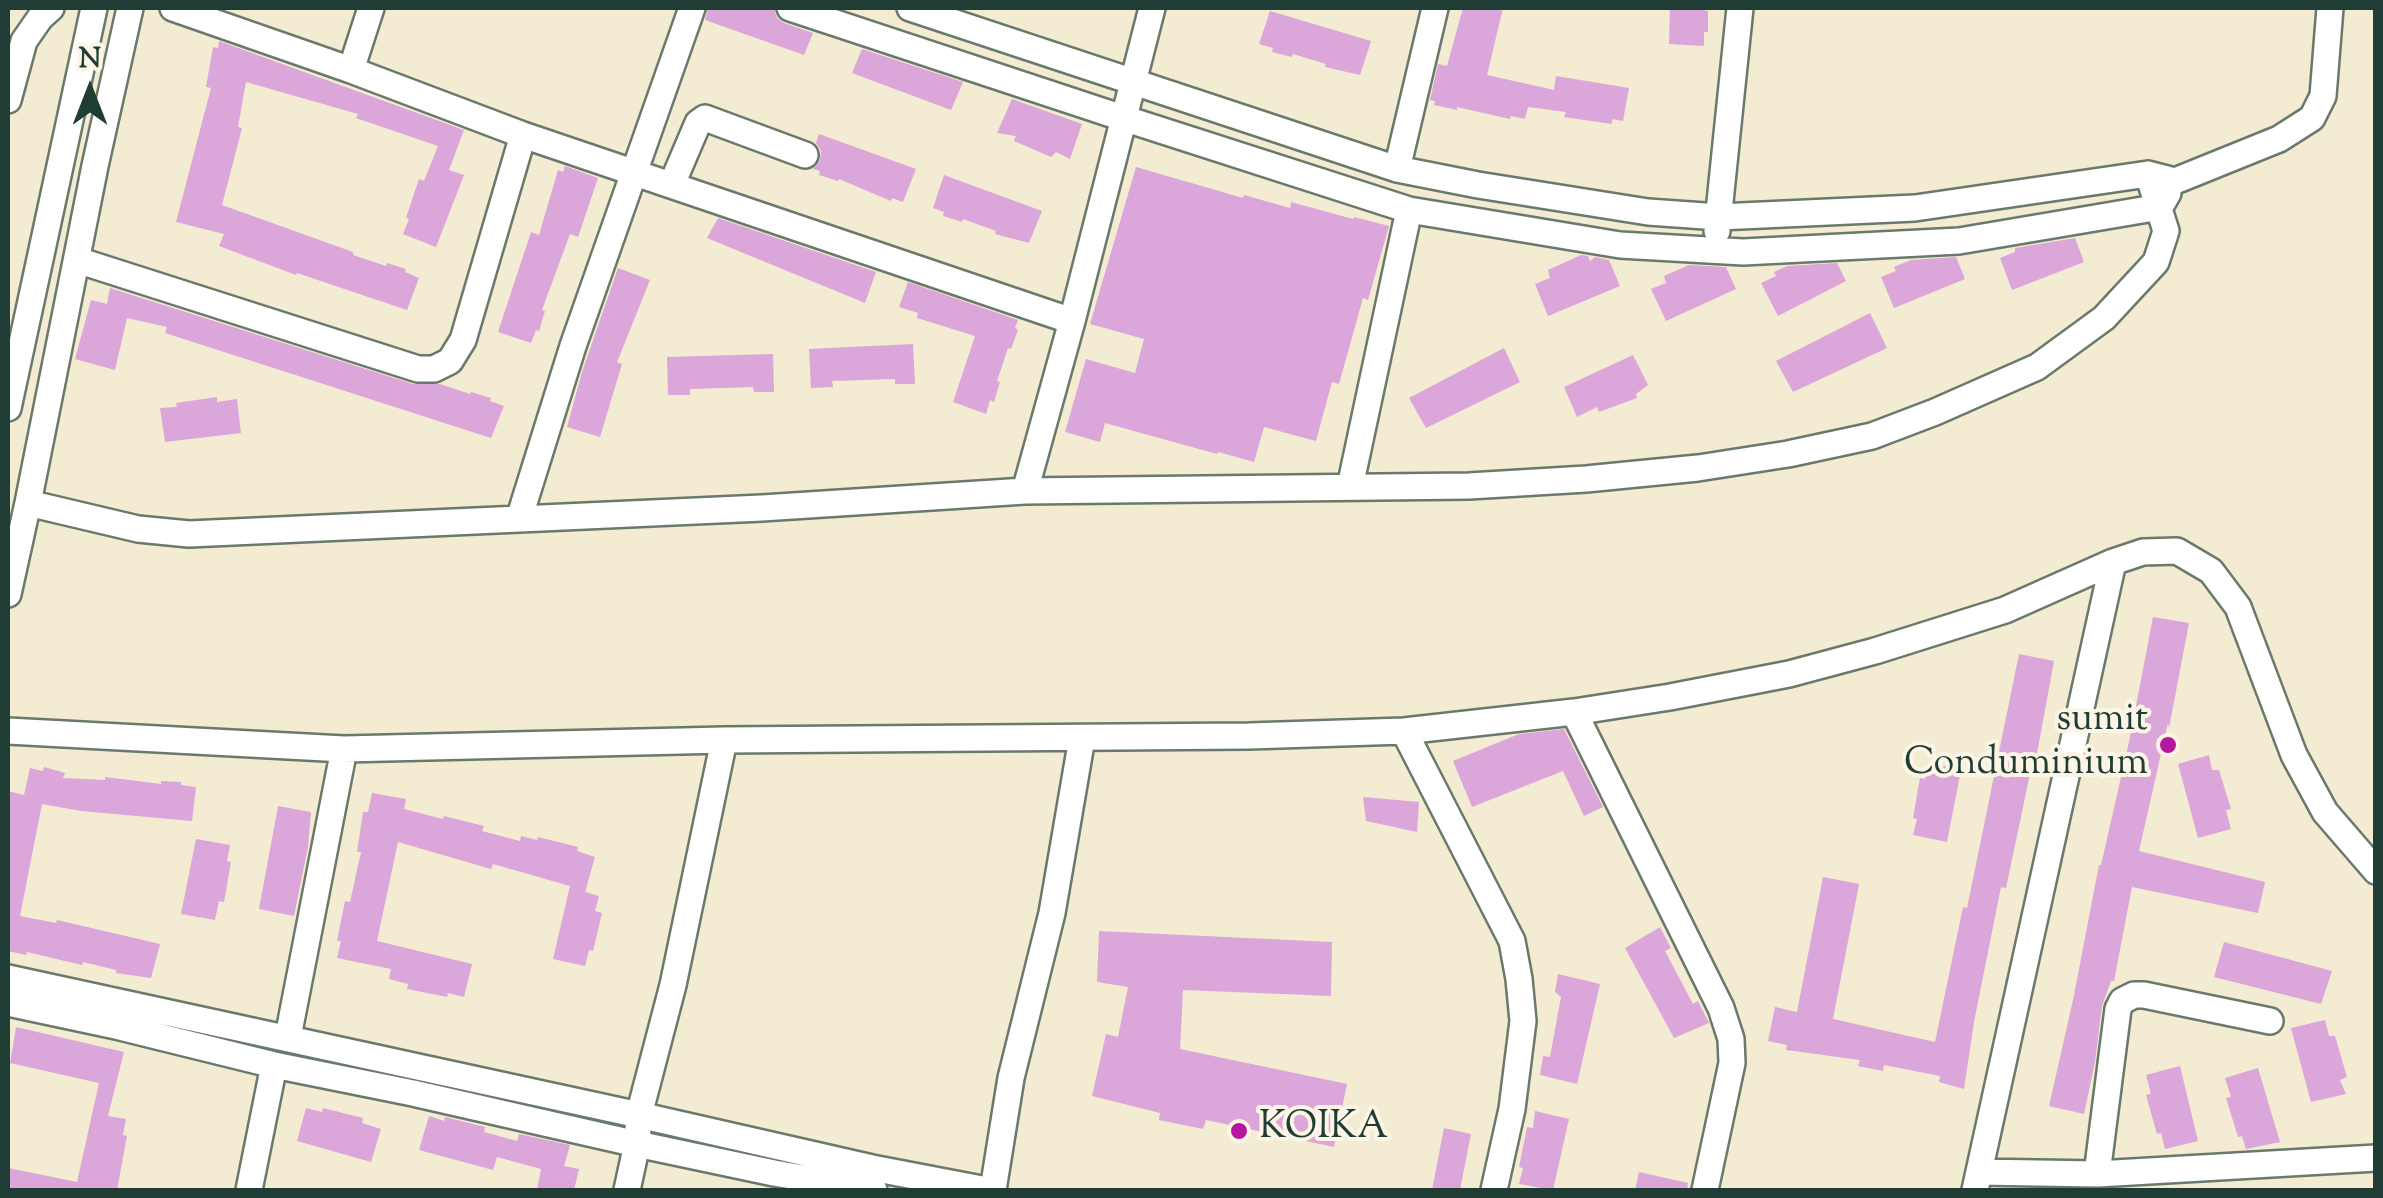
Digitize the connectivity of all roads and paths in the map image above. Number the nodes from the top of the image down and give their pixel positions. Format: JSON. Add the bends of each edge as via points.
{"nodes":[{"id":1,"x":51,"y":8,"type":"edge"},
{"id":2,"x":94,"y":8,"type":"edge"},
{"id":3,"x":130,"y":8,"type":"edge"},
{"id":4,"x":173,"y":8,"type":"edge"},
{"id":5,"x":372,"y":8,"type":"edge"},
{"id":6,"x":692,"y":8,"type":"edge"},
{"id":7,"x":790,"y":8,"type":"edge"},
{"id":8,"x":910,"y":8,"type":"edge"},
{"id":9,"x":1152,"y":8,"type":"edge"},
{"id":10,"x":1434,"y":8,"type":"edge"},
{"id":11,"x":1740,"y":8,"type":"edge"},
{"id":12,"x":2330,"y":8,"type":"edge"},
{"id":13,"x":350,"y":70,"type":"junction"},
{"id":14,"x":1133,"y":83,"type":"junction"},
{"id":15,"x":8,"y":100,"type":"edge"},
{"id":16,"x":1122,"y":118,"type":"junction"},
{"id":17,"x":523,"y":135,"type":"junction"},
{"id":18,"x":805,"y":155,"type":"dead end"},
{"id":19,"x":1397,"y":169,"type":"junction"},
{"id":20,"x":636,"y":172,"type":"junction"},
{"id":21,"x":2148,"y":174,"type":"junction"},
{"id":22,"x":2175,"y":181,"type":"junction"},
{"id":23,"x":672,"y":184,"type":"junction"},
{"id":24,"x":2160,"y":207,"type":"junction"},
{"id":25,"x":1409,"y":210,"type":"junction"},
{"id":26,"x":1719,"y":217,"type":"junction"},
{"id":27,"x":1714,"y":252,"type":"junction"},
{"id":28,"x":76,"y":260,"type":"junction"},
{"id":29,"x":1072,"y":321,"type":"junction"},
{"id":30,"x":8,"y":408,"type":"edge"},
{"id":31,"x":1350,"y":487,"type":"junction"},
{"id":32,"x":1025,"y":491,"type":"junction"},
{"id":33,"x":28,"y":503,"type":"junction"},
{"id":34,"x":519,"y":519,"type":"junction"},
{"id":35,"x":2112,"y":562,"type":"junction"},
{"id":36,"x":8,"y":594,"type":"edge"},
{"id":37,"x":1574,"y":712,"type":"junction"},
{"id":38,"x":1404,"y":730,"type":"junction"},
{"id":39,"x":8,"y":731,"type":"edge"},
{"id":40,"x":1082,"y":738,"type":"junction"},
{"id":41,"x":724,"y":740,"type":"junction"},
{"id":42,"x":344,"y":748,"type":"junction"},
{"id":43,"x":2376,"y":871,"type":"edge"},
{"id":44,"x":8,"y":978,"type":"edge"},
{"id":45,"x":8,"y":1003,"type":"edge"},
{"id":46,"x":2270,"y":1021,"type":"dead end"},
{"id":47,"x":288,"y":1038,"type":"junction"},
{"id":48,"x":274,"y":1065,"type":"junction"},
{"id":49,"x":638,"y":1114,"type":"junction"},
{"id":50,"x":637,"y":1144,"type":"junction"},
{"id":51,"x":2376,"y":1158,"type":"edge"},
{"id":52,"x":2097,"y":1174,"type":"junction"},
{"id":53,"x":1977,"y":1181,"type":"edge"},
{"id":54,"x":249,"y":1190,"type":"edge"},
{"id":55,"x":627,"y":1190,"type":"edge"},
{"id":56,"x":874,"y":1190,"type":"edge"},
{"id":57,"x":990,"y":1190,"type":"edge"},
{"id":58,"x":1494,"y":1190,"type":"edge"},
{"id":59,"x":1705,"y":1190,"type":"edge"}],
"edges":[{"from":1,"to":15,"type":"street","via":[[24,41]]},
{"from":2,"to":30,"type":"street"},
{"from":3,"to":28,"type":"street"},
{"from":4,"to":13,"type":"street"},
{"from":5,"to":13,"type":"street"},
{"from":6,"to":20,"type":"street"},
{"from":7,"to":16,"type":"street"},
{"from":8,"to":14,"type":"street"},
{"from":9,"to":14,"type":"street"},
{"from":10,"to":19,"type":"street"},
{"from":11,"to":26,"type":"street"},
{"from":12,"to":22,"type":"street","via":[[2323,96],[2312,118],[2279,139]]},
{"from":13,"to":17,"type":"street"},
{"from":14,"to":16,"type":"street"},
{"from":14,"to":19,"type":"street"},
{"from":16,"to":25,"type":"street"},
{"from":16,"to":29,"type":"street"},
{"from":17,"to":20,"type":"street"},
{"from":17,"to":28,"type":"street","via":[[462,340],[450,361],[434,368],[418,369]]},
{"from":18,"to":23,"type":"street","via":[[704,118]]},
{"from":19,"to":26,"type":"street","via":[[1648,212]]},
{"from":20,"to":23,"type":"street"},
{"from":20,"to":34,"type":"street"},
{"from":21,"to":22,"type":"street"},
{"from":21,"to":24,"type":"street"},
{"from":21,"to":26,"type":"street","via":[[1916,208]]},
{"from":22,"to":24,"type":"street"},
{"from":23,"to":29,"type":"street"},
{"from":24,"to":27,"type":"street","via":[[1958,241]]},
{"from":24,"to":31,"type":"street","via":[[2166,230],[2156,262],[2083,335],[2037,367],[1872,436],[1698,468],[1586,479]]},
{"from":25,"to":27,"type":"street"},
{"from":25,"to":31,"type":"street"},
{"from":26,"to":27,"type":"street"},
{"from":28,"to":33,"type":"street"},
{"from":29,"to":32,"type":"street"},
{"from":31,"to":32,"type":"street"},
{"from":32,"to":34,"type":"street"},
{"from":33,"to":34,"type":"street","via":[[189,534]]},
{"from":33,"to":36,"type":"street"},
{"from":35,"to":37,"type":"street","via":[[2005,610],[1875,651],[1772,677]]},
{"from":35,"to":43,"type":"street","via":[[2178,551],[2211,571],[2238,606],[2274,706],[2325,812]]},
{"from":35,"to":53,"type":"street"},
{"from":37,"to":38,"type":"street"},
{"from":37,"to":59,"type":"street","via":[[1721,1008],[1730,1039],[1732,1063]]},
{"from":38,"to":40,"type":"street"},
{"from":38,"to":58,"type":"street","via":[[1512,941],[1523,1021]]},
{"from":39,"to":42,"type":"street"},
{"from":40,"to":41,"type":"street"},
{"from":40,"to":57,"type":"street","via":[[1052,913]]},
{"from":41,"to":42,"type":"street"},
{"from":41,"to":49,"type":"street","via":[[673,985]]},
{"from":42,"to":47,"type":"street"},
{"from":44,"to":47,"type":"street"},
{"from":45,"to":48,"type":"street"},
{"from":46,"to":52,"type":"street","via":[[2144,995],[2122,1000]]},
{"from":47,"to":49,"type":"street"},
{"from":48,"to":50,"type":"street"},
{"from":48,"to":54,"type":"street"},
{"from":49,"to":50,"type":"street"},
{"from":49,"to":57,"type":"street"},
{"from":50,"to":55,"type":"street"},
{"from":50,"to":56,"type":"street"},
{"from":51,"to":52,"type":"street"},
{"from":52,"to":53,"type":"street"}]}
